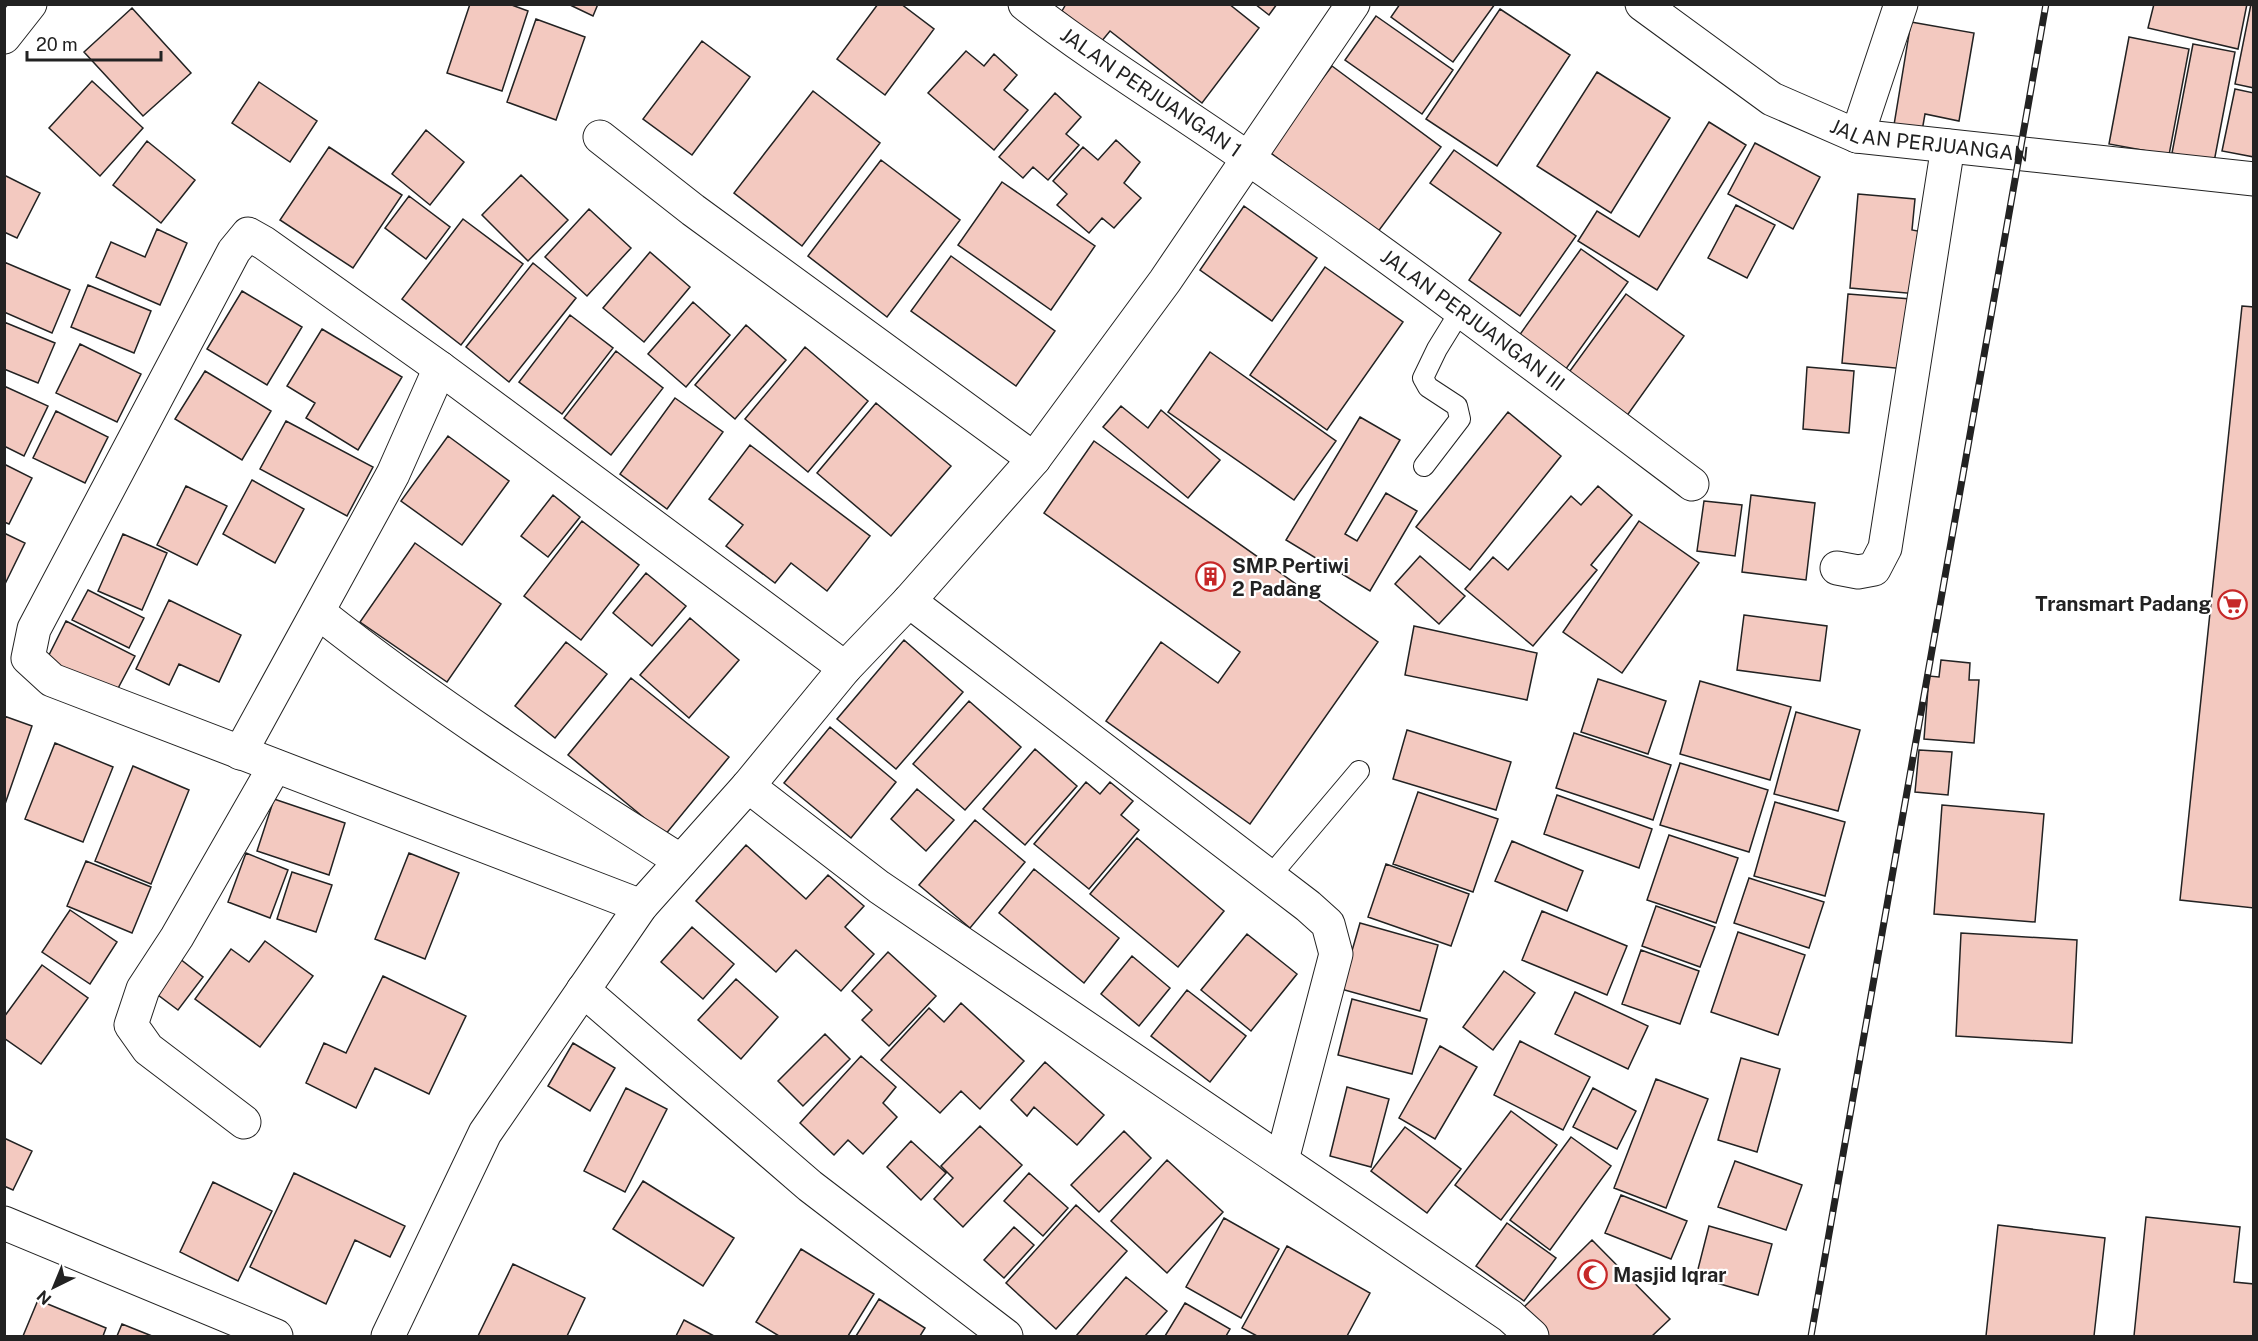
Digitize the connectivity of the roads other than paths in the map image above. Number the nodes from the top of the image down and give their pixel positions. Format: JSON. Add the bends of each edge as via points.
{"nodes":[{"id":1,"x":30,"y":4,"type":"edge"},
{"id":2,"x":1025,"y":4,"type":"edge"},
{"id":3,"x":1353,"y":4,"type":"edge"},
{"id":4,"x":1642,"y":4,"type":"edge"},
{"id":5,"x":1901,"y":4,"type":"edge"},
{"id":6,"x":4,"y":37,"type":"edge"},
{"id":7,"x":1857,"y":136,"type":"junction"},
{"id":8,"x":600,"y":137,"type":"dead end"},
{"id":9,"x":1948,"y":146,"type":"junction"},
{"id":10,"x":1249,"y":158,"type":"junction"},
{"id":11,"x":2253,"y":180,"type":"edge"},
{"id":12,"x":1461,"y":310,"type":"junction"},
{"id":13,"x":440,"y":368,"type":"junction"},
{"id":14,"x":1034,"y":459,"type":"junction"},
{"id":15,"x":1424,"y":466,"type":"dead end"},
{"id":16,"x":1692,"y":484,"type":"dead end"},
{"id":17,"x":1837,"y":568,"type":"dead end"},
{"id":18,"x":909,"y":601,"type":"junction"},
{"id":19,"x":318,"y":612,"type":"junction"},
{"id":20,"x":845,"y":668,"type":"junction"},
{"id":21,"x":240,"y":753,"type":"junction"},
{"id":22,"x":275,"y":766,"type":"junction"},
{"id":23,"x":1359,"y":771,"type":"dead end"},
{"id":24,"x":748,"y":786,"type":"junction"},
{"id":25,"x":681,"y":861,"type":"junction"},
{"id":26,"x":1271,"y":875,"type":"junction"},
{"id":27,"x":641,"y":906,"type":"junction"},
{"id":28,"x":583,"y":990,"type":"junction"},
{"id":29,"x":244,"y":1122,"type":"dead end"},
{"id":30,"x":1282,"y":1160,"type":"junction"},
{"id":31,"x":4,"y":1223,"type":"edge"},
{"id":32,"x":276,"y":1336,"type":"edge"},
{"id":33,"x":388,"y":1336,"type":"edge"},
{"id":34,"x":1006,"y":1336,"type":"edge"},
{"id":35,"x":1532,"y":1336,"type":"edge"}],
"edges":[{"from":1,"to":6,"type":"street"},
{"from":2,"to":10,"type":"street","name":"JALAN PERJUANGAN 1","via":[[1121,74]]},
{"from":3,"to":10,"type":"street"},
{"from":4,"to":7,"type":"street","name":"JALAN PERJUANGAN","via":[[1772,99]]},
{"from":5,"to":7,"type":"street"},
{"from":7,"to":9,"type":"street","name":"JALAN PERJUANGAN"},
{"from":8,"to":14,"type":"street","via":[[693,210]]},
{"from":9,"to":11,"type":"street","name":"JALAN PERJUANGAN"},
{"from":9,"to":17,"type":"street","via":[[1885,549],[1875,569],[1858,572]]},
{"from":10,"to":12,"type":"street","name":"JALAN PERJUANGAN III"},
{"from":10,"to":14,"type":"street","via":[[1166,281]]},
{"from":12,"to":15,"type":"lane","via":[[1423,378],[1428,387],[1457,406],[1460,419]]},
{"from":12,"to":16,"type":"street","name":"JALAN PERJUANGAN III"},
{"from":13,"to":19,"type":"street","via":[[393,474]]},
{"from":13,"to":20,"type":"street"},
{"from":13,"to":21,"type":"street","via":[[248,234],[234,251],[34,629],[28,658],[52,680]]},
{"from":14,"to":18,"type":"street"},
{"from":18,"to":20,"type":"street"},
{"from":18,"to":26,"type":"street"},
{"from":19,"to":21,"type":"street"},
{"from":19,"to":25,"type":"street","via":[[393,672],[508,752]]},
{"from":20,"to":24,"type":"street"},
{"from":21,"to":22,"type":"street"},
{"from":22,"to":27,"type":"street"},
{"from":22,"to":29,"type":"street","via":[[177,937],[142,989],[131,1025],[148,1049]]},
{"from":23,"to":26,"type":"lane"},
{"from":24,"to":25,"type":"street"},
{"from":24,"to":30,"type":"street","via":[[879,887]]},
{"from":25,"to":27,"type":"street"},
{"from":26,"to":30,"type":"street","via":[[1328,924],[1336,954]]},
{"from":27,"to":28,"type":"street"},
{"from":28,"to":33,"type":"street","via":[[485,1133]]},
{"from":28,"to":34,"type":"street","via":[[810,1186]]},
{"from":30,"to":35,"type":"street","via":[[1510,1316]]},
{"from":31,"to":32,"type":"street"}]}
